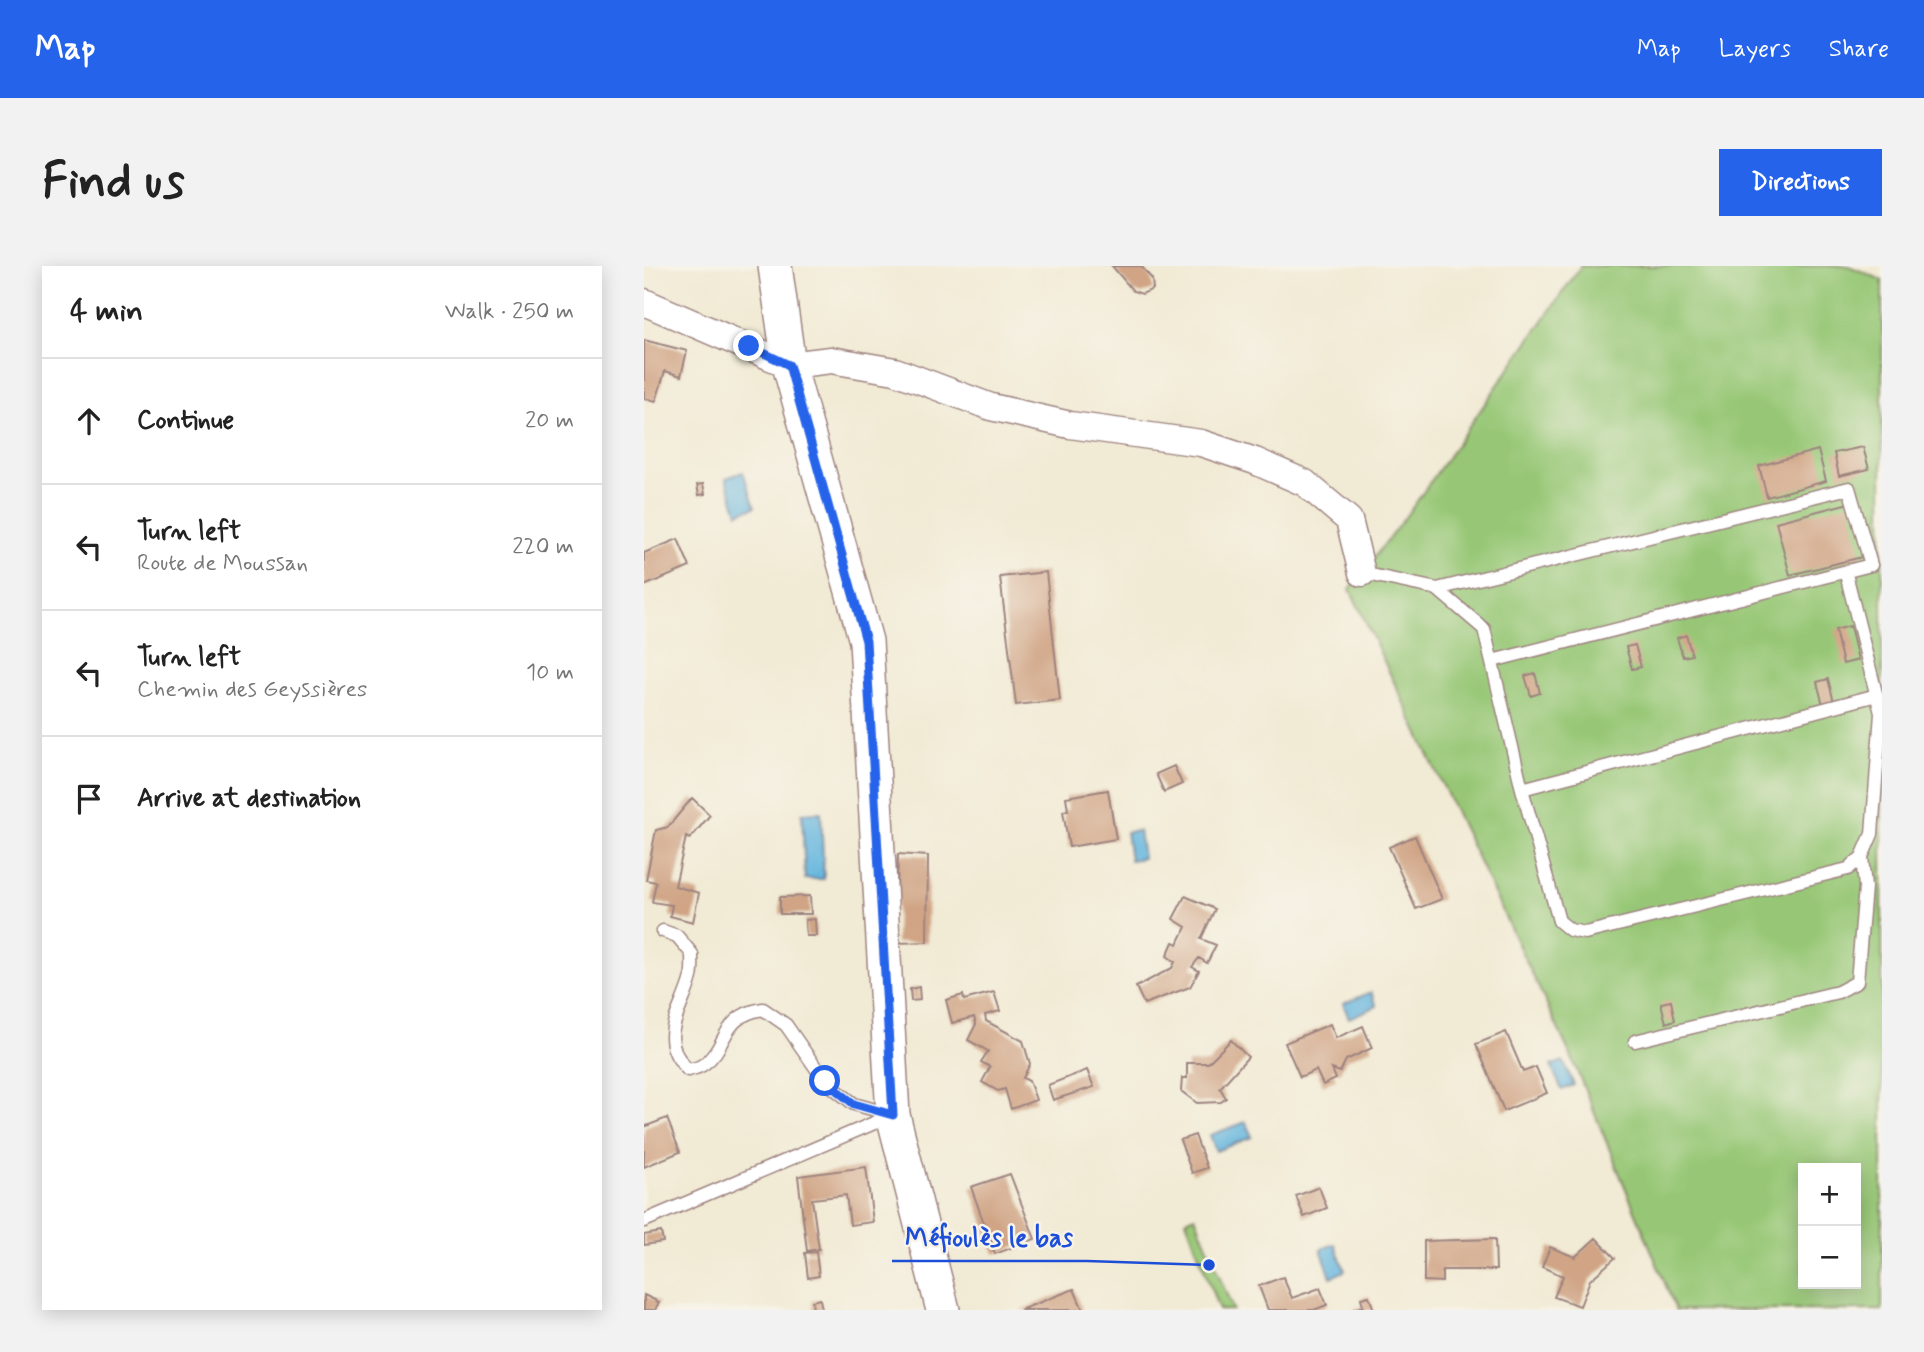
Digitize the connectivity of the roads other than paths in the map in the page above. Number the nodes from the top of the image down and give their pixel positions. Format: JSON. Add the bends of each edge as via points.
{"nodes":[{"id":1,"x":775,"y":266,"type":"edge"},
{"id":2,"x":644,"y":302,"type":"edge"},
{"id":3,"x":789,"y":365,"type":"junction"},
{"id":4,"x":1362,"y":573,"type":"joint"},
{"id":5,"x":1846,"y":573,"type":"junction"},
{"id":6,"x":1437,"y":589,"type":"junction"},
{"id":7,"x":1492,"y":661,"type":"junction"},
{"id":8,"x":1877,"y":695,"type":"junction"},
{"id":9,"x":1522,"y":789,"type":"junction"},
{"id":10,"x":1863,"y":857,"type":"junction"},
{"id":11,"x":663,"y":930,"type":"dead end"},
{"id":12,"x":1635,"y":1041,"type":"dead end"},
{"id":13,"x":893,"y":1115,"type":"junction"},
{"id":14,"x":644,"y":1221,"type":"edge"},
{"id":15,"x":943,"y":1310,"type":"edge"}],
"edges":[{"from":1,"to":3,"type":"street"},
{"from":2,"to":3,"type":"street"},
{"from":3,"to":4,"type":"street","via":[[831,360],[895,371],[991,407],[1070,425],[1201,443],[1255,461],[1305,483],[1349,520]]},
{"from":3,"to":13,"type":"street","via":[[866,641]]},
{"from":4,"to":6,"type":"lane"},
{"from":5,"to":6,"type":"lane","via":[[1871,565],[1849,488]]},
{"from":5,"to":7,"type":"lane"},
{"from":5,"to":8,"type":"lane"},
{"from":6,"to":7,"type":"lane","via":[[1484,629]]},
{"from":7,"to":9,"type":"lane"},
{"from":8,"to":9,"type":"lane"},
{"from":8,"to":10,"type":"lane","via":[[1881,713],[1872,834]]},
{"from":9,"to":10,"type":"lane","via":[[1559,921],[1570,930],[1585,933],[1848,869]]},
{"from":10,"to":12,"type":"lane","via":[[1857,982],[1838,992]]},
{"from":11,"to":13,"type":"lane","via":[[677,936],[692,954],[691,977],[671,1035],[676,1058],[688,1070],[705,1064],[733,1023],[747,1012],[763,1009],[786,1025],[825,1081],[854,1104]]},
{"from":13,"to":14,"type":"lane"},
{"from":13,"to":15,"type":"street"}]}
